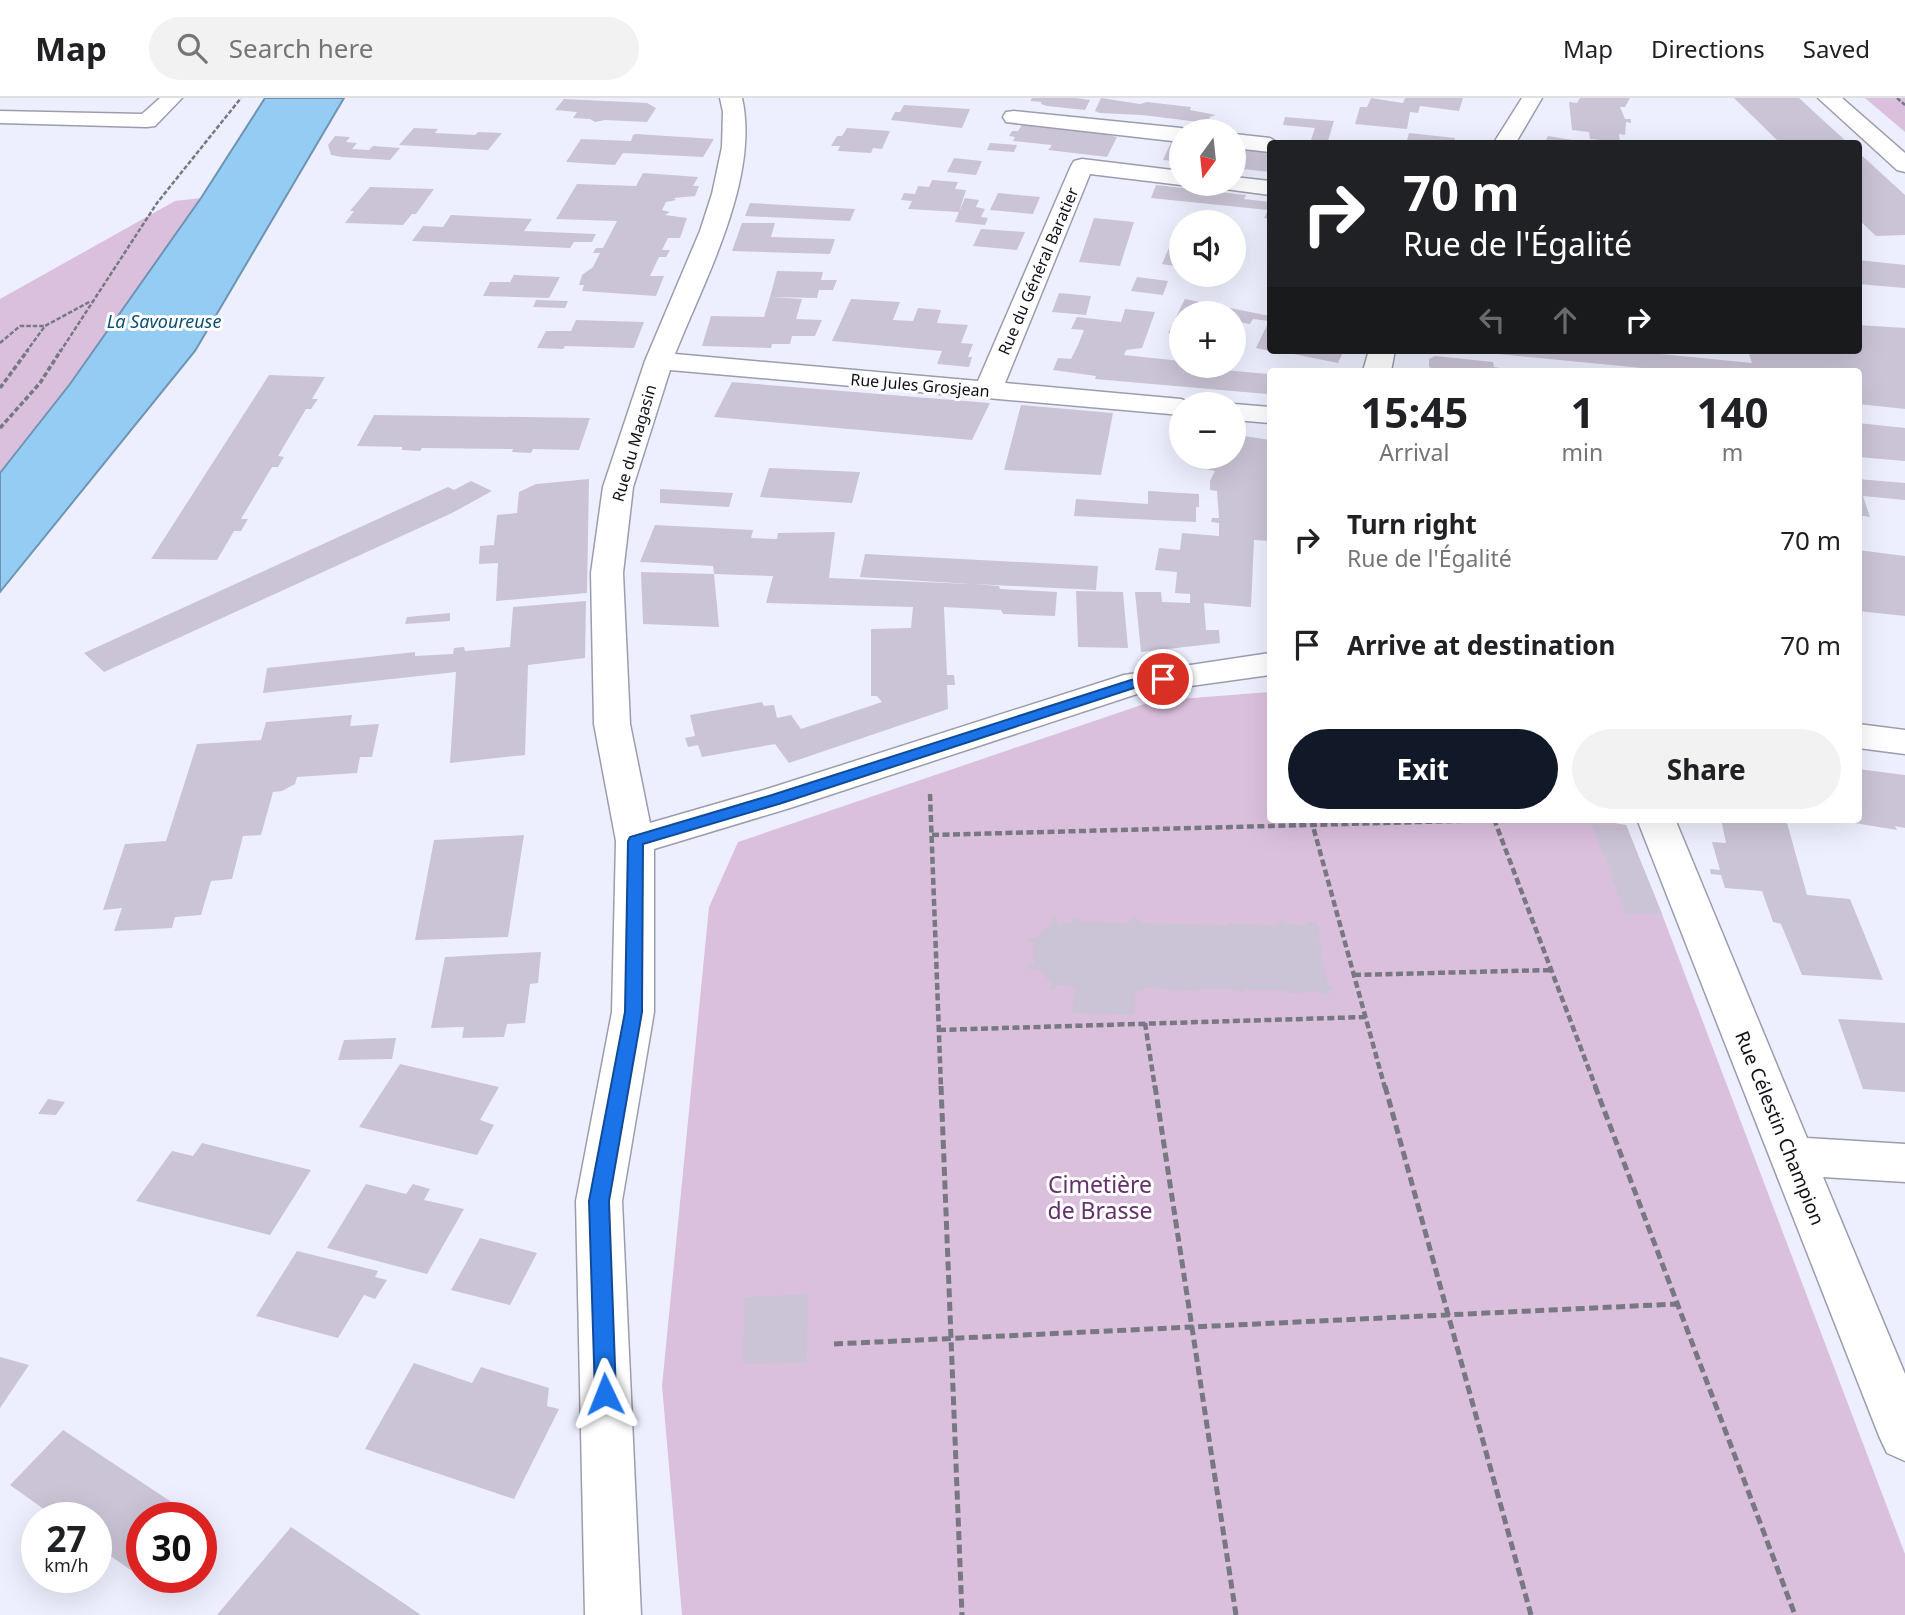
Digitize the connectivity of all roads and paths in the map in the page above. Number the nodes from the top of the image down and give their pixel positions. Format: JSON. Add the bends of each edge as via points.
{"nodes":[{"id":1,"x":172,"y":98,"type":"edge"},
{"id":2,"x":242,"y":98,"type":"edge"},
{"id":3,"x":731,"y":98,"type":"edge"},
{"id":4,"x":1532,"y":98,"type":"edge"},
{"id":5,"x":1829,"y":98,"type":"edge"},
{"id":6,"x":1897,"y":98,"type":"edge"},
{"id":7,"x":1905,"y":105,"type":"edge"},
{"id":8,"x":0,"y":117,"type":"edge"},
{"id":9,"x":1014,"y":117,"type":"dead end"},
{"id":10,"x":1169,"y":134,"type":"edge"},
{"id":11,"x":1506,"y":140,"type":"edge"},
{"id":12,"x":1246,"y":142,"type":"edge"},
{"id":13,"x":1267,"y":145,"type":"edge"},
{"id":14,"x":1905,"y":165,"type":"edge"},
{"id":15,"x":1169,"y":177,"type":"edge"},
{"id":16,"x":1246,"y":185,"type":"edge"},
{"id":17,"x":1267,"y":188,"type":"edge"},
{"id":18,"x":91,"y":301,"type":"junction"},
{"id":19,"x":45,"y":326,"type":"junction"},
{"id":20,"x":0,"y":343,"type":"edge"},
{"id":21,"x":659,"y":361,"type":"junction"},
{"id":22,"x":0,"y":388,"type":"edge"},
{"id":23,"x":988,"y":391,"type":"junction"},
{"id":24,"x":1169,"y":406,"type":"edge"},
{"id":25,"x":1246,"y":413,"type":"edge"},
{"id":26,"x":1267,"y":415,"type":"edge"},
{"id":27,"x":0,"y":428,"type":"edge"},
{"id":28,"x":1267,"y":664,"type":"edge"},
{"id":29,"x":1862,"y":737,"type":"edge"},
{"id":30,"x":1905,"y":742,"type":"edge"},
{"id":31,"x":929,"y":793,"type":"dead end"},
{"id":32,"x":1283,"y":823,"type":"edge"},
{"id":33,"x":1312,"y":823,"type":"edge"},
{"id":34,"x":1495,"y":823,"type":"edge"},
{"id":35,"x":1658,"y":823,"type":"edge"},
{"id":36,"x":932,"y":835,"type":"junction"},
{"id":37,"x":635,"y":841,"type":"junction"},
{"id":38,"x":1550,"y":970,"type":"junction"},
{"id":39,"x":1354,"y":975,"type":"junction"},
{"id":40,"x":1366,"y":1017,"type":"junction"},
{"id":41,"x":1145,"y":1023,"type":"junction"},
{"id":42,"x":939,"y":1030,"type":"junction"},
{"id":43,"x":1791,"y":1156,"type":"junction"},
{"id":44,"x":1905,"y":1163,"type":"edge"},
{"id":45,"x":1677,"y":1304,"type":"junction"},
{"id":46,"x":1448,"y":1315,"type":"junction"},
{"id":47,"x":1192,"y":1328,"type":"junction"},
{"id":48,"x":952,"y":1338,"type":"junction"},
{"id":49,"x":834,"y":1344,"type":"dead end"},
{"id":50,"x":1905,"y":1436,"type":"edge"},
{"id":51,"x":613,"y":1615,"type":"edge"},
{"id":52,"x":962,"y":1615,"type":"edge"},
{"id":53,"x":1236,"y":1615,"type":"edge"},
{"id":54,"x":1531,"y":1615,"type":"edge"},
{"id":55,"x":1795,"y":1615,"type":"edge"}],
"edges":[{"from":1,"to":8,"type":"street","via":[[147,121]]},
{"from":2,"to":18,"type":"path","via":[[157,203]]},
{"from":3,"to":21,"type":"street","name":"Rue du Magasin","via":[[733,147],[724,194]]},
{"from":4,"to":11,"type":"street"},
{"from":5,"to":14,"type":"street"},
{"from":6,"to":7,"type":"path"},
{"from":9,"to":10,"type":"street"},
{"from":12,"to":13,"type":"street"},
{"from":15,"to":23,"type":"street","name":"Rue du Général Baratier","via":[[1082,166]]},
{"from":16,"to":17,"type":"street"},
{"from":18,"to":19,"type":"path"},
{"from":18,"to":27,"type":"path","via":[[40,383]]},
{"from":19,"to":20,"type":"path","via":[[20,326]]},
{"from":19,"to":22,"type":"path"},
{"from":21,"to":23,"type":"street","name":"Rue Jules Grosjean"},
{"from":21,"to":37,"type":"street","name":"Rue du Magasin","via":[[618,487],[607,573],[612,724]]},
{"from":23,"to":24,"type":"street","name":"Rue Jules Grosjean"},
{"from":25,"to":26,"type":"street"},
{"from":28,"to":37,"type":"street","via":[[1136,683]]},
{"from":29,"to":30,"type":"street"},
{"from":31,"to":36,"type":"path"},
{"from":32,"to":36,"type":"path"},
{"from":33,"to":39,"type":"path"},
{"from":34,"to":38,"type":"path"},
{"from":35,"to":43,"type":"street","name":"Rue Célestin Champion"},
{"from":36,"to":42,"type":"path"},
{"from":37,"to":51,"type":"street","name":"Rue du Magasin","via":[[633,1012],[599,1201]]},
{"from":38,"to":39,"type":"path"},
{"from":38,"to":45,"type":"path"},
{"from":39,"to":40,"type":"path"},
{"from":40,"to":41,"type":"path"},
{"from":40,"to":46,"type":"path"},
{"from":41,"to":42,"type":"path"},
{"from":41,"to":47,"type":"path"},
{"from":42,"to":48,"type":"path"},
{"from":43,"to":44,"type":"street"},
{"from":43,"to":50,"type":"street","name":"Rue Célestin Champion"},
{"from":45,"to":46,"type":"path"},
{"from":45,"to":55,"type":"path"},
{"from":46,"to":47,"type":"path"},
{"from":46,"to":54,"type":"path"},
{"from":47,"to":48,"type":"path"},
{"from":47,"to":53,"type":"path"},
{"from":48,"to":49,"type":"path"},
{"from":48,"to":52,"type":"path"}]}
